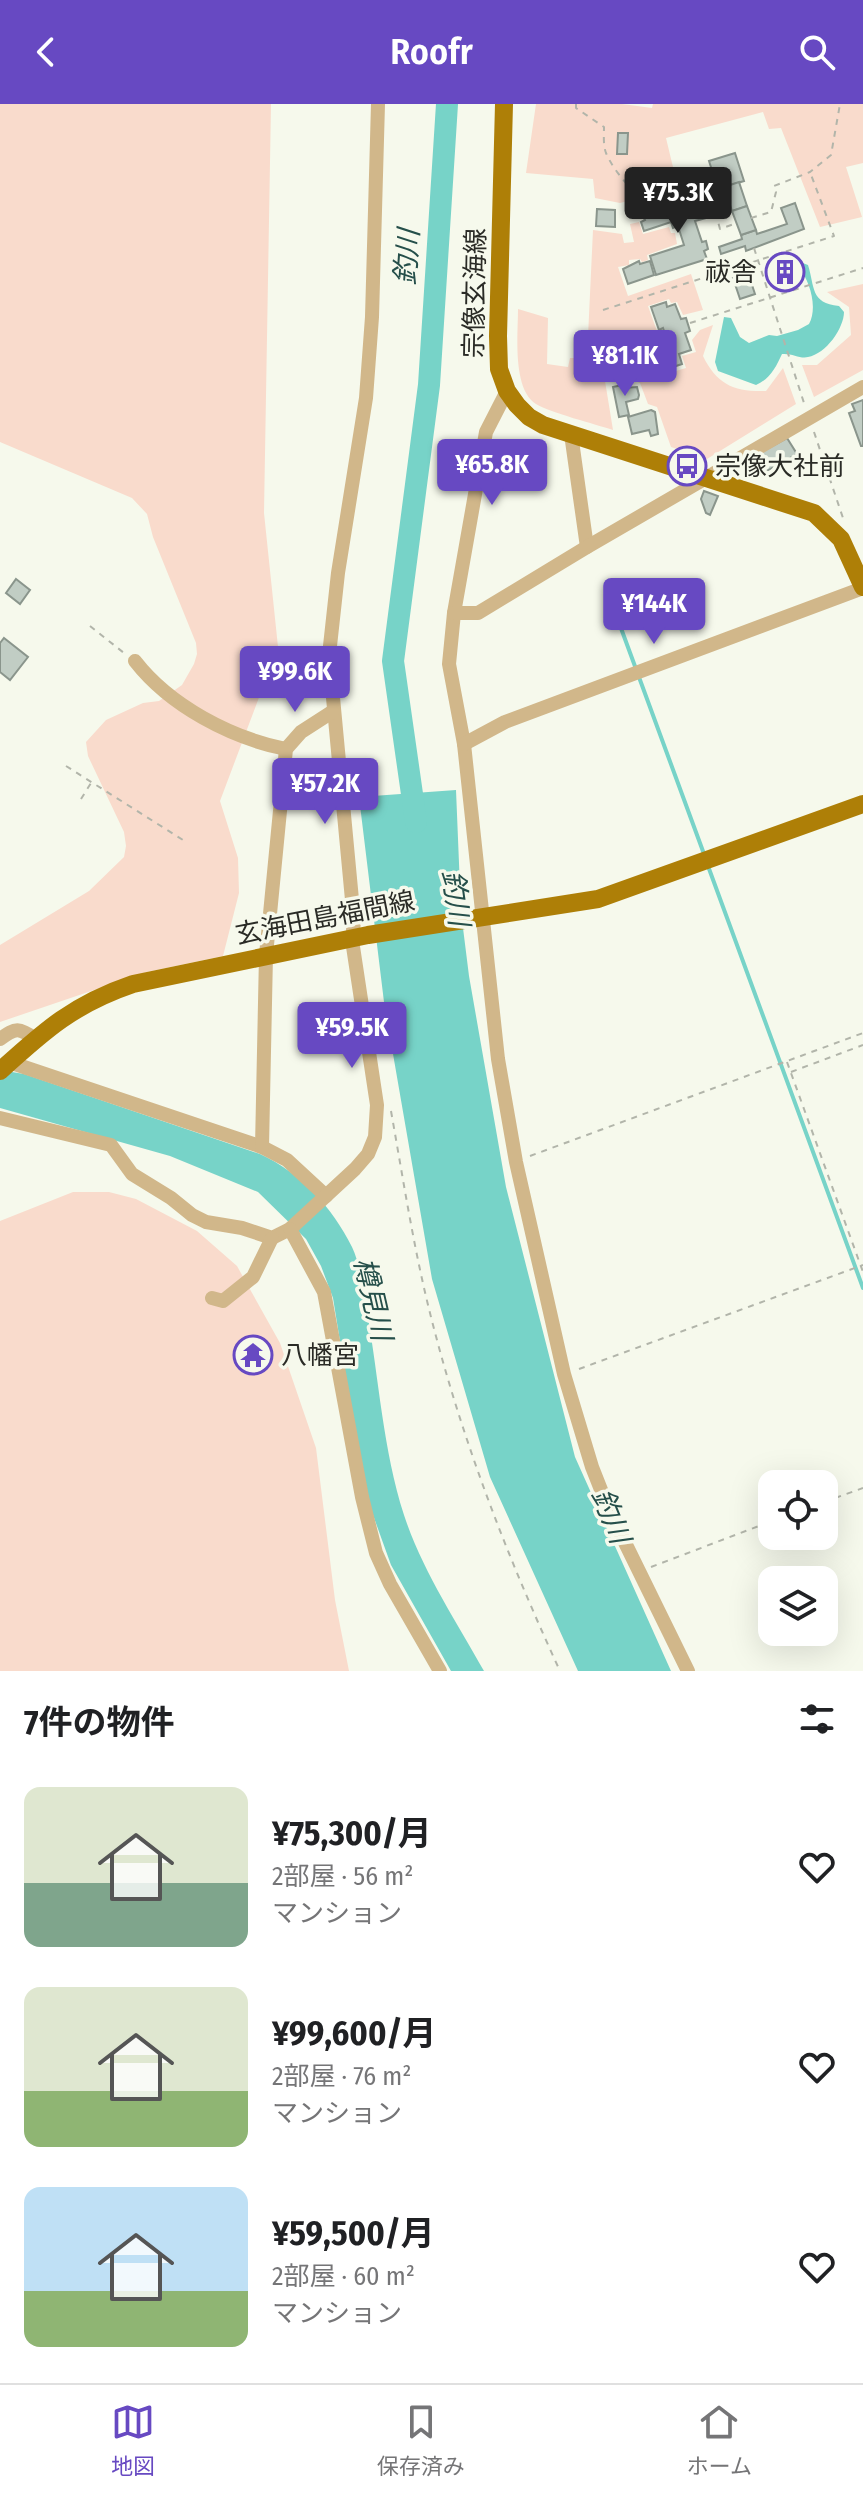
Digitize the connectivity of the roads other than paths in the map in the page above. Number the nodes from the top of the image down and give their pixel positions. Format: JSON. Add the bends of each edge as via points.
{"nodes":[{"id":1,"x":378,"y":104,"type":"edge"},
{"id":2,"x":504,"y":104,"type":"edge"},
{"id":3,"x":863,"y":387,"type":"edge"},
{"id":4,"x":507,"y":391,"type":"junction"},
{"id":5,"x":571,"y":434,"type":"junction"},
{"id":6,"x":709,"y":477,"type":"junction"},
{"id":7,"x":587,"y":547,"type":"junction"},
{"id":8,"x":863,"y":587,"type":"edge"},
{"id":9,"x":454,"y":613,"type":"junction"},
{"id":10,"x":135,"y":661,"type":"road end"},
{"id":11,"x":332,"y":712,"type":"junction"},
{"id":12,"x":464,"y":744,"type":"junction"},
{"id":13,"x":286,"y":749,"type":"junction"},
{"id":14,"x":863,"y":804,"type":"edge"},
{"id":15,"x":476,"y":917,"type":"junction"},
{"id":16,"x":352,"y":940,"type":"junction"},
{"id":17,"x":266,"y":955,"type":"junction"},
{"id":18,"x":0,"y":1039,"type":"edge"},
{"id":19,"x":36,"y":1039,"type":"junction"},
{"id":20,"x":4,"y":1067,"type":"edge"},
{"id":21,"x":0,"y":1118,"type":"edge"},
{"id":22,"x":262,"y":1147,"type":"junction"},
{"id":23,"x":323,"y":1199,"type":"junction"},
{"id":24,"x":290,"y":1229,"type":"junction"},
{"id":25,"x":272,"y":1238,"type":"junction"},
{"id":26,"x":212,"y":1298,"type":"dead end"},
{"id":27,"x":440,"y":1671,"type":"edge"},
{"id":28,"x":688,"y":1671,"type":"edge"}],
"edges":[{"from":1,"to":11,"type":"street","via":[[366,398],[331,623]]},
{"from":2,"to":4,"type":"main road","name":"宗像玄海線","via":[[498,336],[499,369]]},
{"from":3,"to":6,"type":"street"},
{"from":4,"to":5,"type":"main road","name":"宗像玄海線","via":[[529,417]]},
{"from":4,"to":9,"type":"street","via":[[486,432]]},
{"from":5,"to":6,"type":"main road","name":"宗像玄海線"},
{"from":5,"to":7,"type":"street"},
{"from":6,"to":7,"type":"street"},
{"from":6,"to":8,"type":"main road","name":"宗像玄海線","via":[[814,513],[841,539]]},
{"from":7,"to":9,"type":"street","via":[[478,613]]},
{"from":8,"to":12,"type":"street","via":[[505,722]]},
{"from":9,"to":12,"type":"street","via":[[449,664]]},
{"from":10,"to":13,"type":"street","via":[[189,709],[255,743]]},
{"from":11,"to":13,"type":"street"},
{"from":11,"to":16,"type":"street"},
{"from":12,"to":15,"type":"street"},
{"from":13,"to":17,"type":"street"},
{"from":14,"to":15,"type":"main road","name":"玄海田島福間線","via":[[598,899]]},
{"from":15,"to":16,"type":"main road","name":"玄海田島福間線"},
{"from":15,"to":28,"type":"street","via":[[516,1162],[564,1374],[592,1467]]},
{"from":16,"to":17,"type":"main road","name":"玄海田島福間線"},
{"from":16,"to":23,"type":"street","via":[[378,1121],[368,1154]]},
{"from":17,"to":19,"type":"main road","name":"玄海田島福間線","via":[[104,994]]},
{"from":17,"to":22,"type":"street"},
{"from":18,"to":19,"type":"street","via":[[20,1030]]},
{"from":19,"to":20,"type":"main road","name":"玄海田島福間線"},
{"from":20,"to":22,"type":"street"},
{"from":21,"to":25,"type":"street","via":[[111,1145],[132,1174],[192,1215]]},
{"from":22,"to":23,"type":"street","via":[[287,1160]]},
{"from":23,"to":24,"type":"street"},
{"from":24,"to":25,"type":"street"},
{"from":24,"to":27,"type":"street","via":[[324,1292],[376,1553]]},
{"from":25,"to":26,"type":"street","via":[[253,1277],[223,1301]]}]}
